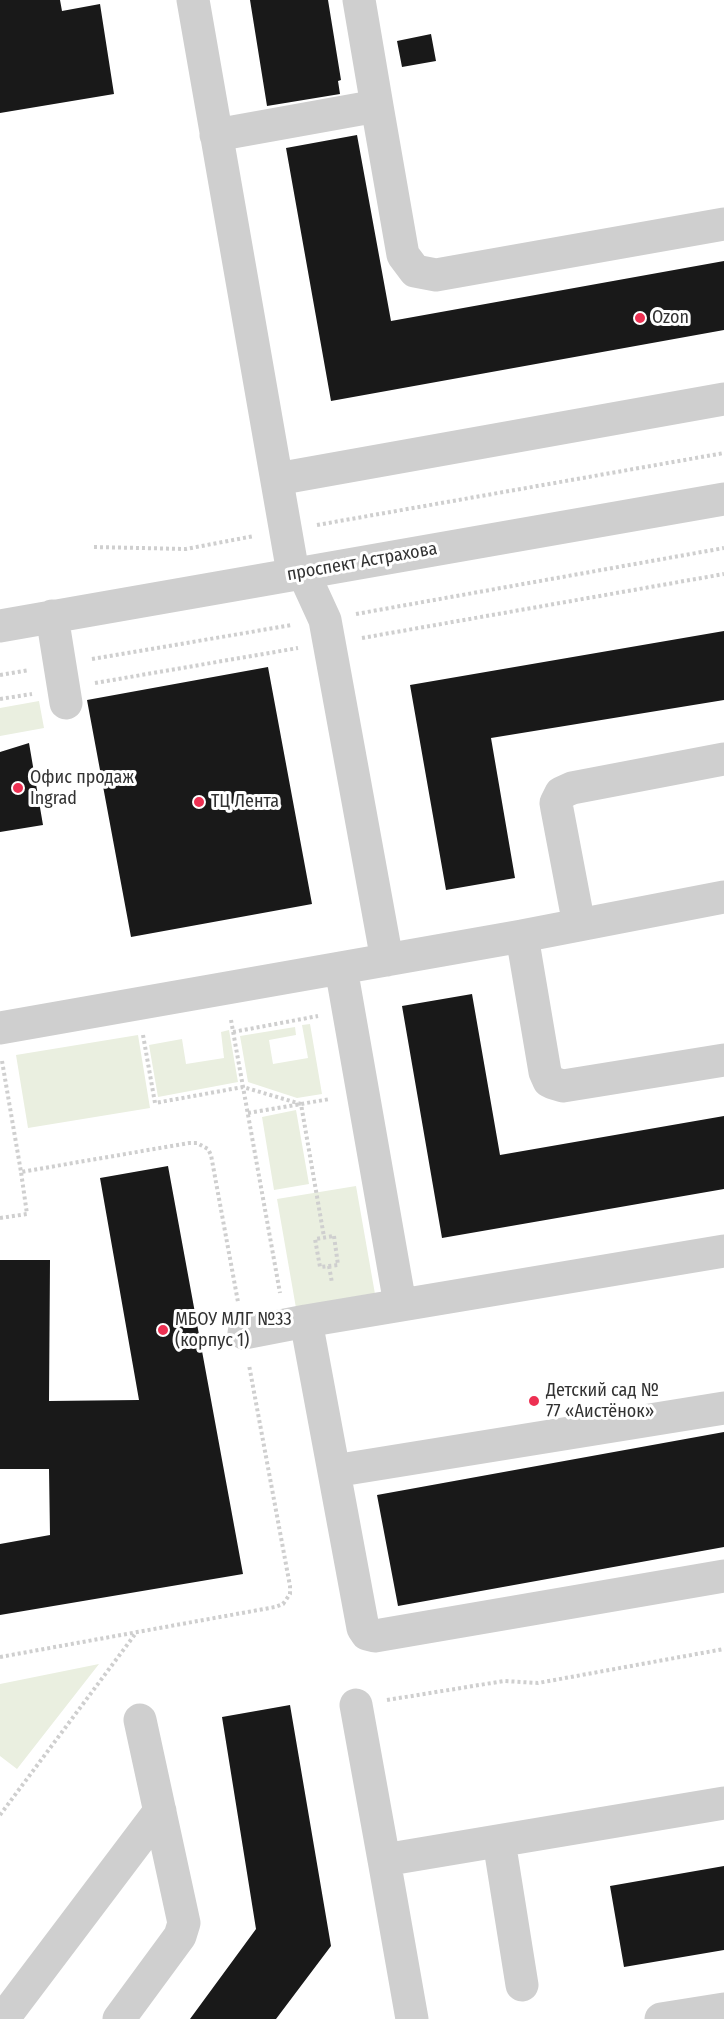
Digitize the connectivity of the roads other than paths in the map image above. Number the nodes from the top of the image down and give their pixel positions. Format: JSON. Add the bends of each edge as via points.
{"nodes":[{"id":1,"x":193,"y":0,"type":"edge"},
{"id":2,"x":359,"y":0,"type":"edge"},
{"id":3,"x":377,"y":106,"type":"junction"},
{"id":4,"x":216,"y":135,"type":"junction"},
{"id":5,"x":724,"y":224,"type":"edge"},
{"id":6,"x":724,"y":399,"type":"edge"},
{"id":7,"x":277,"y":479,"type":"junction"},
{"id":8,"x":724,"y":499,"type":"edge"},
{"id":9,"x":298,"y":572,"type":"junction"},
{"id":10,"x":52,"y":616,"type":"junction"},
{"id":11,"x":0,"y":626,"type":"edge"},
{"id":12,"x":66,"y":703,"type":"dead end"},
{"id":13,"x":724,"y":759,"type":"edge"},
{"id":14,"x":724,"y":897,"type":"edge"},
{"id":15,"x":579,"y":925,"type":"junction"},
{"id":16,"x":522,"y":936,"type":"junction"},
{"id":17,"x":387,"y":960,"type":"junction"},
{"id":18,"x":341,"y":968,"type":"junction"},
{"id":19,"x":1,"y":1041,"type":"edge"},
{"id":20,"x":724,"y":1060,"type":"edge"},
{"id":21,"x":724,"y":1251,"type":"edge"},
{"id":22,"x":400,"y":1304,"type":"junction"},
{"id":23,"x":306,"y":1321,"type":"junction"},
{"id":24,"x":244,"y":1333,"type":"road end"},
{"id":25,"x":724,"y":1408,"type":"edge"},
{"id":26,"x":334,"y":1471,"type":"junction"},
{"id":27,"x":724,"y":1576,"type":"edge"},
{"id":28,"x":356,"y":1705,"type":"road end"},
{"id":29,"x":140,"y":1720,"type":"dead end"},
{"id":30,"x":724,"y":1803,"type":"edge"},
{"id":31,"x":160,"y":1811,"type":"junction"},
{"id":32,"x":499,"y":1841,"type":"junction"},
{"id":33,"x":384,"y":1860,"type":"junction"},
{"id":34,"x":522,"y":1985,"type":"dead end"},
{"id":35,"x":724,"y":2008,"type":"edge"},
{"id":36,"x":3,"y":2019,"type":"edge"},
{"id":37,"x":119,"y":2019,"type":"edge"},
{"id":38,"x":412,"y":2019,"type":"edge"},
{"id":39,"x":661,"y":2019,"type":"edge"}],
"edges":[{"from":1,"to":4,"type":"street"},
{"from":2,"to":3,"type":"street"},
{"from":3,"to":4,"type":"street"},
{"from":3,"to":5,"type":"street","via":[[404,255],[415,271],[436,275]]},
{"from":4,"to":7,"type":"street"},
{"from":6,"to":7,"type":"street"},
{"from":7,"to":9,"type":"street"},
{"from":8,"to":9,"type":"street","name":"проспект Астрахова"},
{"from":9,"to":10,"type":"street","name":"проспект Астрахова"},
{"from":9,"to":17,"type":"street","via":[[325,620]]},
{"from":10,"to":11,"type":"street","name":"проспект Астрахова"},
{"from":10,"to":12,"type":"street"},
{"from":13,"to":15,"type":"street","via":[[561,793],[556,803]]},
{"from":14,"to":15,"type":"street"},
{"from":15,"to":16,"type":"street"},
{"from":16,"to":17,"type":"street"},
{"from":16,"to":20,"type":"street","via":[[545,1072],[557,1086]]},
{"from":17,"to":18,"type":"street"},
{"from":18,"to":19,"type":"street","via":[[138,1004]]},
{"from":18,"to":22,"type":"street"},
{"from":21,"to":22,"type":"street"},
{"from":22,"to":23,"type":"street"},
{"from":23,"to":24,"type":"street"},
{"from":23,"to":26,"type":"street"},
{"from":25,"to":26,"type":"street"},
{"from":26,"to":27,"type":"street","via":[[363,1628],[371,1636]]},
{"from":28,"to":33,"type":"street"},
{"from":29,"to":31,"type":"street"},
{"from":30,"to":32,"type":"street"},
{"from":31,"to":36,"type":"street"},
{"from":31,"to":37,"type":"street","via":[[184,1927]]},
{"from":32,"to":33,"type":"street"},
{"from":32,"to":34,"type":"street"},
{"from":33,"to":38,"type":"street"},
{"from":35,"to":39,"type":"street"}]}
